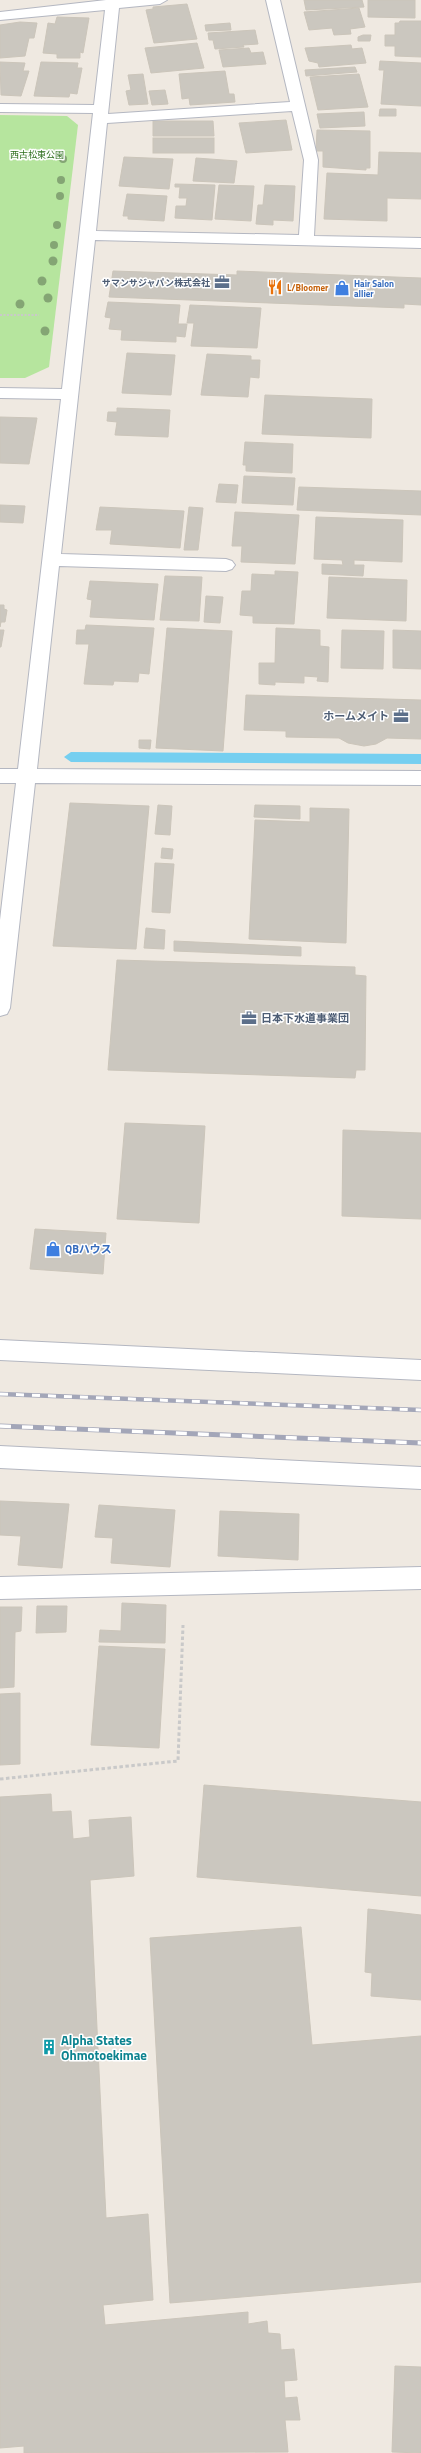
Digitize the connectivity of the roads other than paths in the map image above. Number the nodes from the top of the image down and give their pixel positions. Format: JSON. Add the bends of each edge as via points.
{"nodes":[{"id":1,"x":160,"y":0,"type":"edge"},
{"id":2,"x":273,"y":0,"type":"edge"},
{"id":3,"x":112,"y":3,"type":"edge"},
{"id":4,"x":0,"y":16,"type":"edge"},
{"id":5,"x":299,"y":106,"type":"junction"},
{"id":6,"x":0,"y":108,"type":"edge"},
{"id":7,"x":99,"y":114,"type":"junction"},
{"id":8,"x":86,"y":235,"type":"junction"},
{"id":9,"x":306,"y":240,"type":"junction"},
{"id":10,"x":421,"y":243,"type":"edge"},
{"id":11,"x":0,"y":393,"type":"edge"},
{"id":12,"x":70,"y":394,"type":"junction"},
{"id":13,"x":51,"y":560,"type":"junction"},
{"id":14,"x":226,"y":565,"type":"dead end"},
{"id":15,"x":0,"y":776,"type":"edge"},
{"id":16,"x":27,"y":776,"type":"junction"},
{"id":17,"x":421,"y":778,"type":"edge"},
{"id":18,"x":0,"y":1008,"type":"edge"},
{"id":19,"x":0,"y":1350,"type":"edge"},
{"id":20,"x":421,"y":1370,"type":"edge"},
{"id":21,"x":0,"y":1457,"type":"edge"},
{"id":22,"x":421,"y":1478,"type":"edge"},
{"id":23,"x":421,"y":1578,"type":"edge"},
{"id":24,"x":0,"y":1588,"type":"edge"}],
"edges":[{"from":1,"to":3,"type":"street"},
{"from":2,"to":5,"type":"street"},
{"from":3,"to":4,"type":"street"},
{"from":3,"to":7,"type":"street"},
{"from":5,"to":7,"type":"street"},
{"from":5,"to":9,"type":"street","via":[[311,160]]},
{"from":6,"to":7,"type":"street"},
{"from":7,"to":8,"type":"street"},
{"from":8,"to":9,"type":"street"},
{"from":8,"to":12,"type":"street"},
{"from":9,"to":10,"type":"street"},
{"from":11,"to":12,"type":"street"},
{"from":12,"to":13,"type":"street"},
{"from":13,"to":14,"type":"street"},
{"from":13,"to":16,"type":"street"},
{"from":15,"to":16,"type":"street"},
{"from":16,"to":17,"type":"street"},
{"from":16,"to":18,"type":"street"},
{"from":19,"to":20,"type":"street"},
{"from":21,"to":22,"type":"street"},
{"from":23,"to":24,"type":"street"}]}
